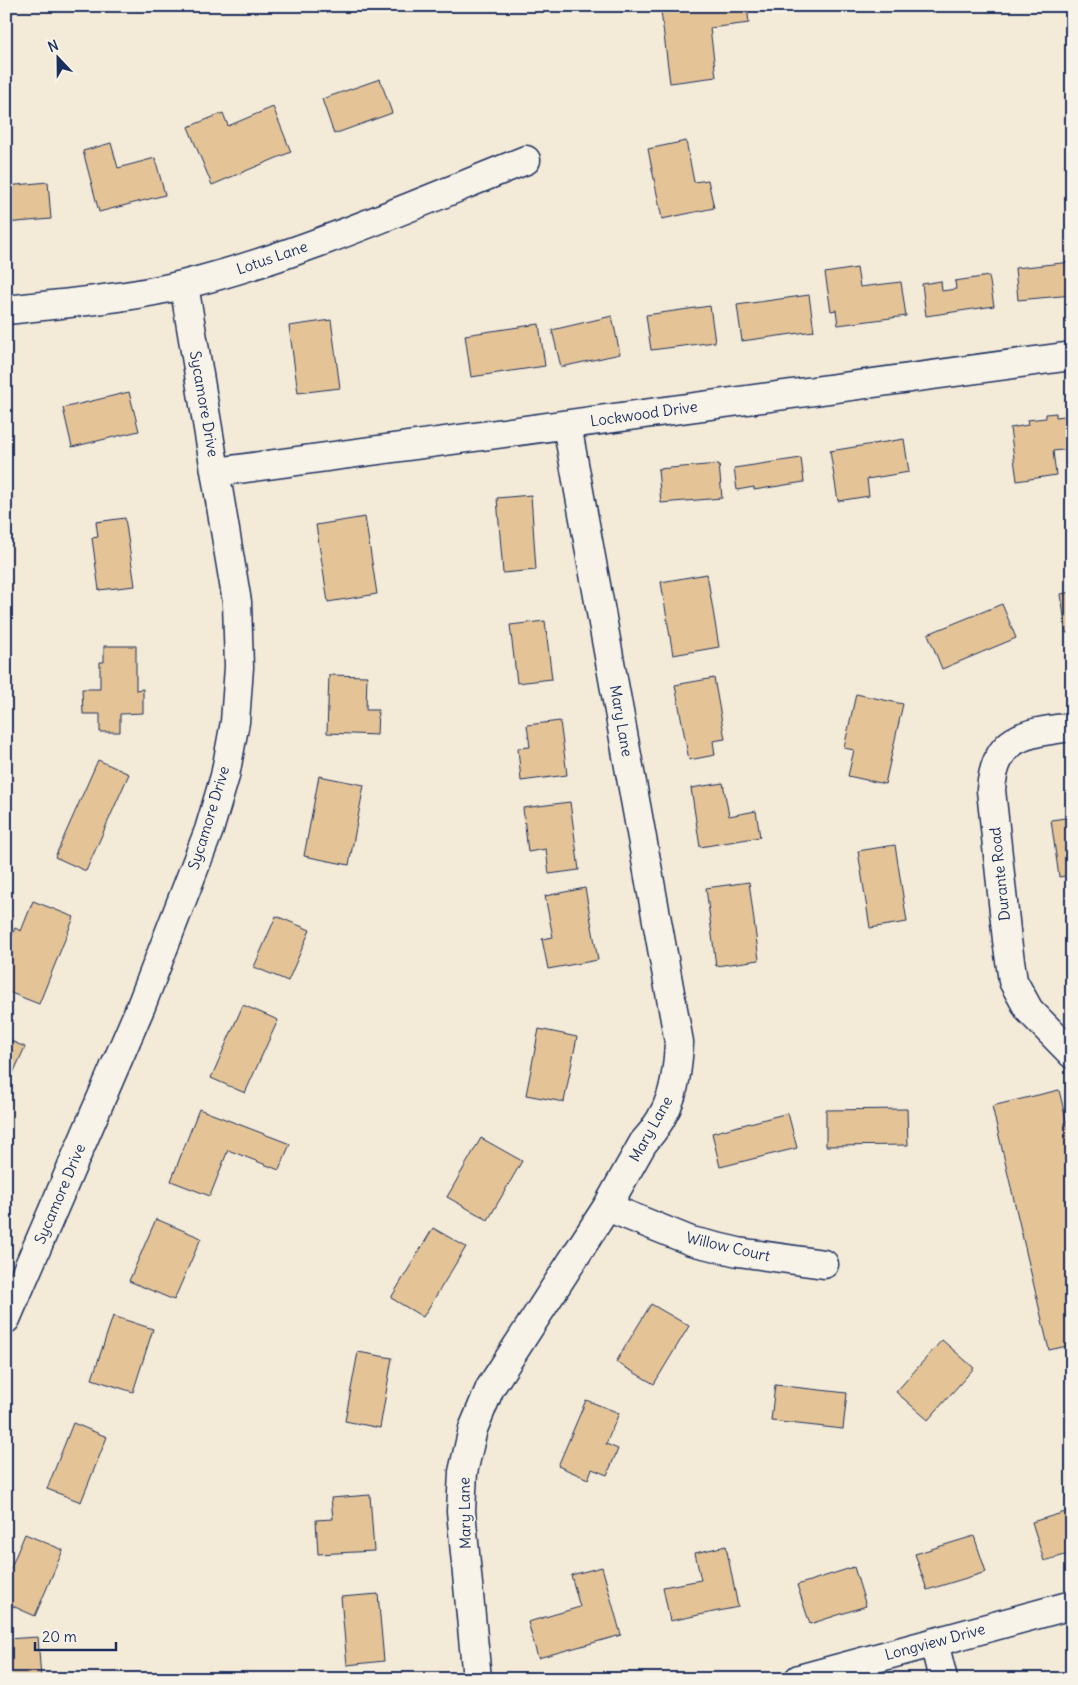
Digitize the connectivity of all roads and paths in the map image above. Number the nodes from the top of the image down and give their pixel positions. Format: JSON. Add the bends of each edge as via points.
{"nodes":[{"id":1,"x":526,"y":160,"type":"dead end"},
{"id":2,"x":184,"y":285,"type":"junction"},
{"id":3,"x":6,"y":310,"type":"edge"},
{"id":4,"x":1072,"y":356,"type":"edge"},
{"id":5,"x":566,"y":425,"type":"junction"},
{"id":6,"x":216,"y":472,"type":"junction"},
{"id":7,"x":1072,"y":727,"type":"edge"},
{"id":8,"x":1072,"y":1054,"type":"edge"},
{"id":9,"x":607,"y":1207,"type":"junction"},
{"id":10,"x":824,"y":1264,"type":"dead end"},
{"id":11,"x":6,"y":1319,"type":"edge"},
{"id":12,"x":1072,"y":1605,"type":"edge"},
{"id":13,"x":934,"y":1642,"type":"junction"},
{"id":14,"x":477,"y":1679,"type":"edge"},
{"id":15,"x":799,"y":1679,"type":"edge"},
{"id":16,"x":943,"y":1679,"type":"edge"}],
"edges":[{"from":1,"to":2,"type":"street","name":"Lotus Lane","via":[[311,245],[244,269]]},
{"from":2,"to":3,"type":"street","name":"Lotus Lane"},
{"from":2,"to":6,"type":"street","name":"Sycamore Drive"},
{"from":4,"to":5,"type":"street","name":"Lockwood Drive"},
{"from":5,"to":6,"type":"street","name":"Lockwood Drive"},
{"from":5,"to":9,"type":"street","name":"Mary Lane","via":[[679,1042],[677,1076],[668,1106]]},
{"from":6,"to":11,"type":"street","name":"Sycamore Drive","via":[[236,602],[239,658],[234,722],[225,776],[209,830],[140,1006]]},
{"from":7,"to":8,"type":"street","name":"Durante Road","via":[[1031,732],[1014,740],[1000,754],[992,773],[991,790],[1013,981],[1029,1010]]},
{"from":9,"to":10,"type":"street","name":"Willow Court","via":[[691,1241],[738,1252]]},
{"from":9,"to":14,"type":"street","name":"Mary Lane","via":[[490,1388],[473,1429],[463,1472],[461,1511]]},
{"from":12,"to":13,"type":"street","name":"Longview Drive"},
{"from":13,"to":15,"type":"street","name":"Longview Drive"},
{"from":13,"to":16,"type":"street"}]}
